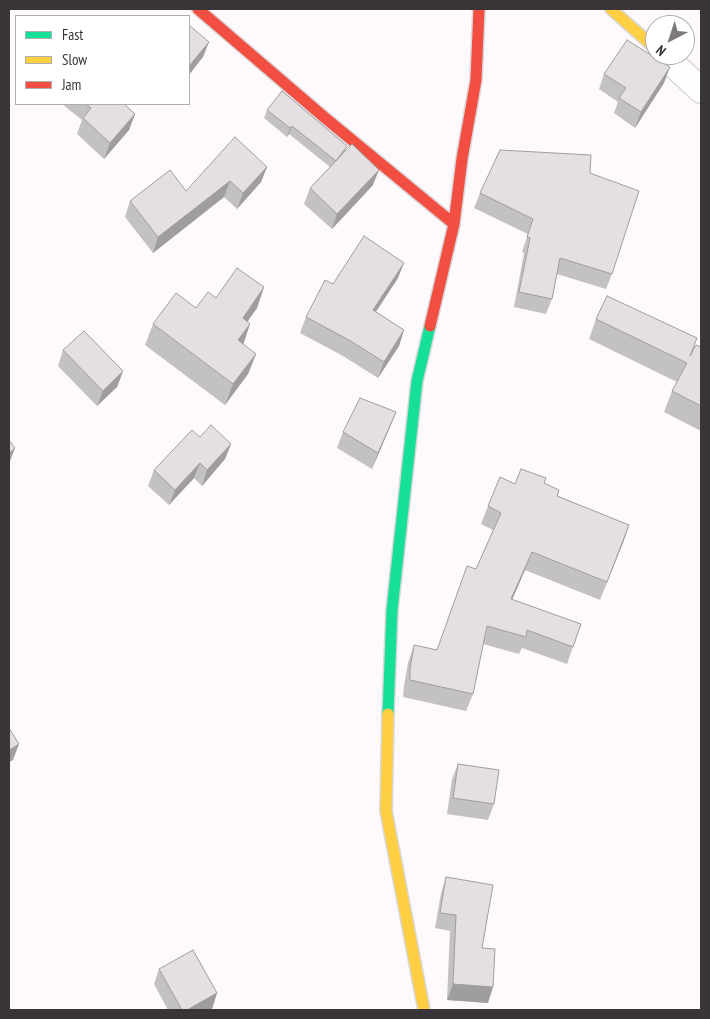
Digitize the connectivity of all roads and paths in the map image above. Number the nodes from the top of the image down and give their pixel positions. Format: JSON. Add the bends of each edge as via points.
{"nodes":[{"id":1,"x":198,"y":9,"type":"edge"},
{"id":2,"x":479,"y":9,"type":"edge"},
{"id":3,"x":611,"y":9,"type":"edge"},
{"id":4,"x":645,"y":39,"type":"edge"},
{"id":5,"x":674,"y":65,"type":"edge"},
{"id":6,"x":701,"y":90,"type":"edge"},
{"id":7,"x":454,"y":224,"type":"junction"},
{"id":8,"x":424,"y":1010,"type":"edge"}],
"edges":[{"from":1,"to":7,"type":"street"},
{"from":2,"to":7,"type":"street","via":[[476,80]]},
{"from":3,"to":4,"type":"street"},
{"from":5,"to":6,"type":"street"},
{"from":7,"to":8,"type":"street","via":[[417,381],[392,610],[388,684],[386,811]]}]}
